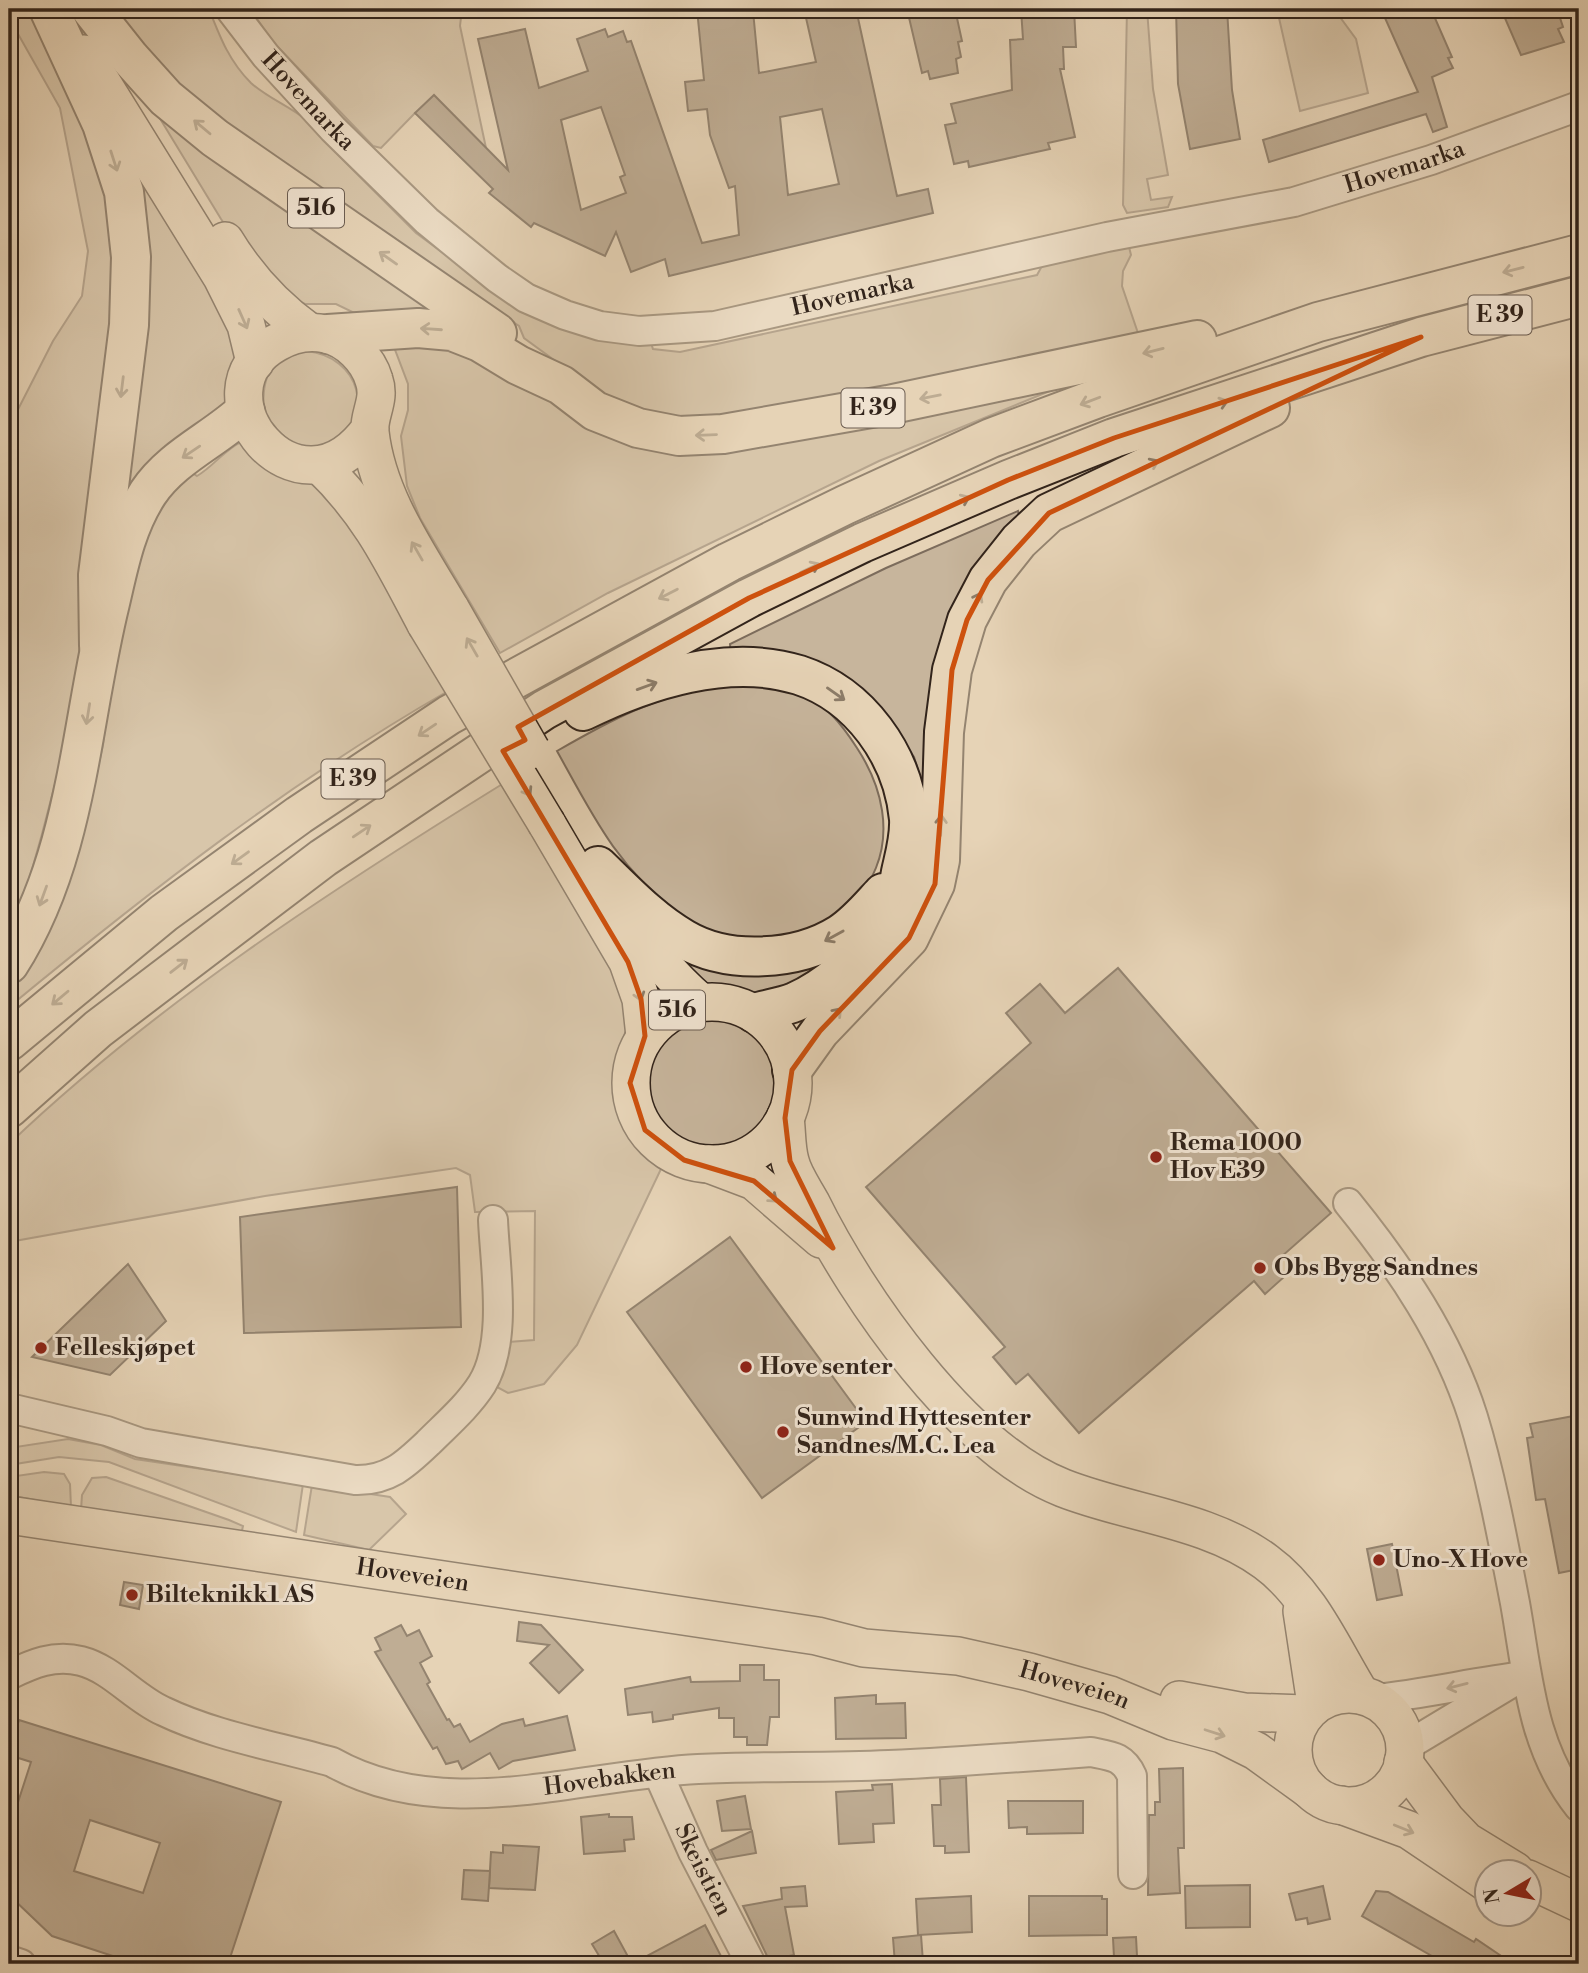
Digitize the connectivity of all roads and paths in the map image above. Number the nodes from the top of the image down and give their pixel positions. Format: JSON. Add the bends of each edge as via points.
{"nodes":[{"id":1,"x":49,"y":9,"type":"edge"},
{"id":2,"x":56,"y":9,"type":"edge"},
{"id":3,"x":83,"y":9,"type":"edge"},
{"id":4,"x":91,"y":9,"type":"edge"},
{"id":5,"x":230,"y":9,"type":"edge"},
{"id":6,"x":1579,"y":106,"type":"edge"},
{"id":7,"x":1579,"y":254,"type":"edge"},
{"id":8,"x":1434,"y":290,"type":"junction"},
{"id":9,"x":1579,"y":296,"type":"edge"},
{"id":10,"x":318,"y":333,"type":"junction"},
{"id":11,"x":1421,"y":337,"type":"junction"},
{"id":12,"x":255,"y":362,"type":"junction"},
{"id":13,"x":561,"y":385,"type":"junction"},
{"id":14,"x":245,"y":411,"type":"junction"},
{"id":15,"x":370,"y":429,"type":"junction"},
{"id":16,"x":320,"y":465,"type":"junction"},
{"id":17,"x":438,"y":617,"type":"junction"},
{"id":18,"x":99,"y":646,"type":"junction"},
{"id":19,"x":430,"y":786,"type":"junction"},
{"id":20,"x":557,"y":818,"type":"junction"},
{"id":21,"x":598,"y":866,"type":"junction"},
{"id":22,"x":901,"y":873,"type":"junction"},
{"id":23,"x":9,"y":964,"type":"edge"},
{"id":24,"x":700,"y":1002,"type":"junction"},
{"id":25,"x":754,"y":1013,"type":"junction"},
{"id":26,"x":645,"y":1036,"type":"junction"},
{"id":27,"x":9,"y":1041,"type":"edge"},
{"id":28,"x":792,"y":1070,"type":"junction"},
{"id":29,"x":9,"y":1108,"type":"edge"},
{"id":30,"x":785,"y":1118,"type":"junction"},
{"id":31,"x":709,"y":1164,"type":"junction"},
{"id":32,"x":1348,"y":1203,"type":"dead end"},
{"id":33,"x":493,"y":1220,"type":"dead end"},
{"id":34,"x":833,"y":1248,"type":"junction"},
{"id":35,"x":9,"y":1408,"type":"edge"},
{"id":36,"x":9,"y":1515,"type":"edge"},
{"id":37,"x":1299,"y":1593,"type":"junction"},
{"id":38,"x":817,"y":1636,"type":"junction"},
{"id":39,"x":9,"y":1675,"type":"edge"},
{"id":40,"x":1525,"y":1676,"type":"junction"},
{"id":41,"x":1367,"y":1697,"type":"junction"},
{"id":42,"x":1311,"y":1709,"type":"junction"},
{"id":43,"x":1404,"y":1754,"type":"junction"},
{"id":44,"x":658,"y":1773,"type":"junction"},
{"id":45,"x":1326,"y":1798,"type":"junction"},
{"id":46,"x":1579,"y":1807,"type":"edge"},
{"id":47,"x":1492,"y":1857,"type":"edge"},
{"id":48,"x":1472,"y":1871,"type":"edge"},
{"id":49,"x":1133,"y":1874,"type":"dead end"},
{"id":50,"x":1542,"y":1886,"type":"edge"},
{"id":51,"x":1579,"y":1903,"type":"edge"},
{"id":52,"x":1542,"y":1912,"type":"edge"},
{"id":53,"x":1579,"y":1929,"type":"edge"},
{"id":54,"x":9,"y":1960,"type":"edge"},
{"id":55,"x":21,"y":1964,"type":"edge"},
{"id":56,"x":751,"y":1964,"type":"edge"}],
"edges":[{"from":1,"to":18,"type":"highway","one_way":true,"via":[[102,124],[124,192],[131,257],[129,325],[98,575]]},
{"from":2,"to":12,"type":"main road","one_way":true,"via":[[222,277],[246,325]]},
{"from":3,"to":10,"type":"main road","number":"516","via":[[241,267],[276,308]]},
{"from":13,"to":4,"type":"highway","number":"516","one_way":true,"via":[[533,358],[215,138],[166,98]]},
{"from":5,"to":6,"type":"street","name":"Hovemarka","via":[[333,129],[427,221],[497,278],[526,298],[565,315],[639,331],[715,326],[1107,237],[1294,202],[1431,160]]},
{"from":7,"to":8,"type":"highway","number":"E 39","one_way":true},
{"from":8,"to":13,"type":"highway","number":"E 39","one_way":true,"via":[[1314,303],[1150,352],[723,434],[679,436],[638,428],[595,411]]},
{"from":8,"to":27,"type":"highway","number":"E 39","one_way":true,"via":[[1318,322],[991,438],[729,562],[449,715],[164,913]]},
{"from":9,"to":11,"type":"highway","number":"E 39"},
{"from":10,"to":12,"type":"main road","via":[[288,336]]},
{"from":13,"to":10,"type":"highway","number":"E 39","one_way":true,"via":[[452,331],[418,328]]},
{"from":10,"to":15,"type":"main road","number":"516","via":[[345,342],[364,359],[375,381],[377,405]]},
{"from":19,"to":11,"type":"highway","number":"E 39","one_way":true,"via":[[544,710],[749,598],[862,543],[1114,438]]},
{"from":28,"to":11,"type":"highway","number":"E 39","one_way":true,"via":[[820,1031],[909,938],[923,913],[940,860],[944,733],[952,670],[972,610],[988,580],[1019,541],[1049,513]]},
{"from":12,"to":14,"type":"main road","via":[[245,385]]},
{"from":14,"to":16,"type":"main road","via":[[254,435],[271,453],[294,464]]},
{"from":14,"to":18,"type":"highway","one_way":true,"via":[[174,464],[149,492],[126,534]]},
{"from":15,"to":16,"type":"main road","via":[[349,453]]},
{"from":17,"to":15,"type":"main road","number":"516","one_way":true,"via":[[381,478]]},
{"from":16,"to":17,"type":"main road","number":"516","via":[[349,494]]},
{"from":17,"to":20,"type":"main road","number":"516","bridge":true},
{"from":18,"to":23,"type":"highway","one_way":true,"via":[[65,831],[41,904]]},
{"from":19,"to":22,"type":"highway","number":"E 39","one_way":true,"via":[[598,704],[670,677],[718,669],[796,674],[832,690],[868,721],[884,744],[898,774],[909,819]]},
{"from":29,"to":19,"type":"highway","number":"E 39","one_way":true,"via":[[98,1029],[200,949]]},
{"from":20,"to":21,"type":"main road","number":"516"},
{"from":20,"to":26,"type":"main road","number":"516","one_way":true,"via":[[628,962],[641,999]]},
{"from":22,"to":21,"type":"highway","one_way":true,"via":[[839,934],[799,951],[751,956],[717,952],[685,940],[639,906]]},
{"from":21,"to":24,"type":"main road","number":"516","via":[[647,948],[667,974]]},
{"from":22,"to":25,"type":"highway","number":"E 39","via":[[896,905],[881,931],[858,956],[794,1003]]},
{"from":24,"to":25,"type":"main road","number":"516","via":[[728,1003]]},
{"from":24,"to":26,"type":"main road","number":"516","via":[[670,1014]]},
{"from":25,"to":28,"type":"main road","number":"516","via":[[785,1047]]},
{"from":26,"to":31,"type":"main road","number":"516","via":[[630,1083],[634,1108],[663,1148],[684,1160]]},
{"from":28,"to":30,"type":"main road","number":"516","via":[[793,1095]]},
{"from":30,"to":31,"type":"main road","number":"516","via":[[760,1149],[733,1161]]},
{"from":30,"to":34,"type":"main road","via":[[790,1161]]},
{"from":31,"to":34,"type":"main road","one_way":true,"via":[[754,1181]]},
{"from":32,"to":40,"type":"street","via":[[1414,1293],[1454,1366],[1473,1418],[1515,1604]]},
{"from":33,"to":35,"type":"street","via":[[497,1323],[493,1357],[484,1381],[451,1420],[388,1476],[355,1480],[141,1443]]},
{"from":34,"to":37,"type":"main road","via":[[948,1403],[1013,1461],[1061,1488],[1228,1539],[1266,1561]]},
{"from":36,"to":38,"type":"main road","name":"Hoveveien"},
{"from":37,"to":41,"type":"main road"},
{"from":37,"to":42,"type":"main road"},
{"from":38,"to":42,"type":"main road","name":"Hoveveien","via":[[867,1630],[929,1631],[1038,1652],[1172,1699],[1244,1712]]},
{"from":38,"to":45,"type":"main road","name":"Hoveveien","one_way":true,"via":[[864,1648],[958,1656],[1110,1695],[1172,1721],[1222,1734]]},
{"from":39,"to":44,"type":"street","name":"Hovebakken","via":[[48,1659],[81,1661],[99,1668],[160,1710],[193,1724],[417,1790],[470,1793]]},
{"from":40,"to":41,"type":"street","one_way":true,"via":[[1425,1694]]},
{"from":40,"to":43,"type":"street"},
{"from":40,"to":46,"type":"street","via":[[1541,1742]]},
{"from":41,"to":42,"type":"main road","via":[[1331,1697]]},
{"from":41,"to":43,"type":"main road","via":[[1395,1719]]},
{"from":42,"to":45,"type":"main road","via":[[1293,1744],[1294,1761],[1300,1777]]},
{"from":43,"to":45,"type":"main road","via":[[1388,1790],[1374,1800],[1358,1805]]},
{"from":43,"to":47,"type":"main road","via":[[1446,1820],[1466,1841]]},
{"from":44,"to":49,"type":"street","name":"Hovebakken","via":[[1091,1752],[1117,1756],[1132,1776]]},
{"from":44,"to":56,"type":"street","name":"Skeistien"},
{"from":45,"to":48,"type":"main road","name":"Hoveveien","one_way":true,"via":[[1409,1830]]},
{"from":50,"to":51,"type":"main road"},
{"from":52,"to":53,"type":"main road"},
{"from":54,"to":55,"type":"street"}]}
